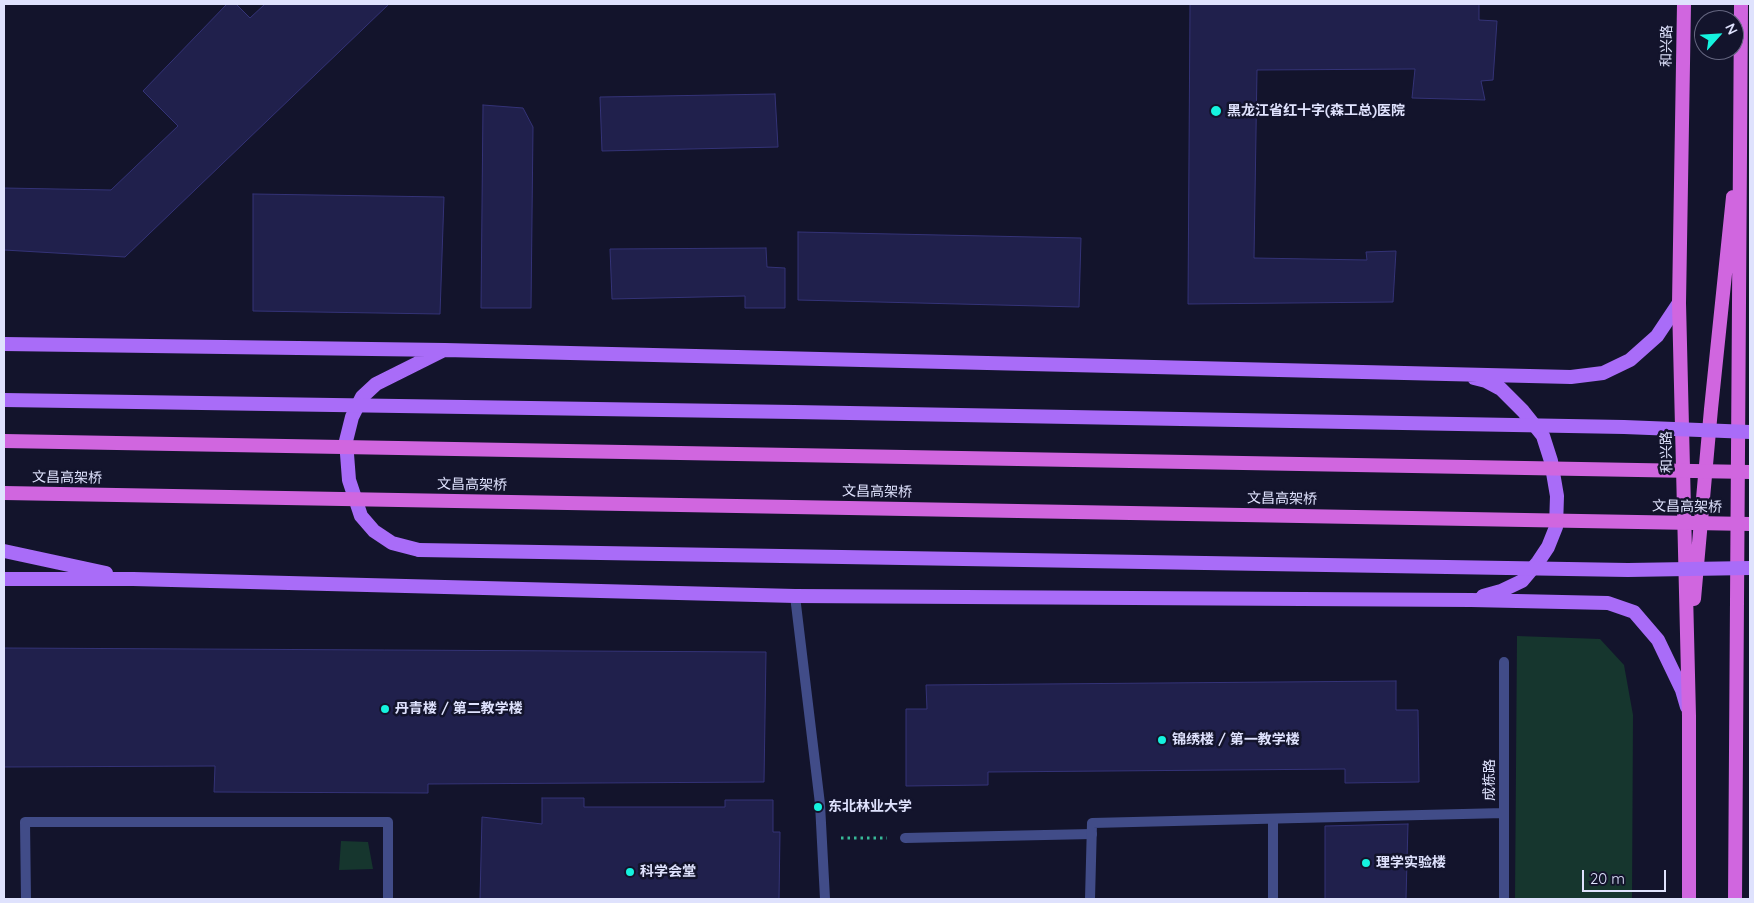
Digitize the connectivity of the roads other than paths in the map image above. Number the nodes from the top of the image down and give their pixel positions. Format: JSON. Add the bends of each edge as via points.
{"nodes":[{"id":1,"x":1684,"y":4,"type":"edge"},
{"id":2,"x":1741,"y":4,"type":"edge"},
{"id":3,"x":1742,"y":117,"type":"junction"},
{"id":4,"x":1679,"y":303,"type":"junction"},
{"id":5,"x":4,"y":344,"type":"edge"},
{"id":6,"x":445,"y":350,"type":"junction"},
{"id":7,"x":1458,"y":374,"type":"junction"},
{"id":8,"x":4,"y":400,"type":"edge"},
{"id":9,"x":1750,"y":432,"type":"edge"},
{"id":10,"x":4,"y":441,"type":"edge"},
{"id":11,"x":1750,"y":472,"type":"edge"},
{"id":12,"x":4,"y":493,"type":"edge"},
{"id":13,"x":1750,"y":524,"type":"edge"},
{"id":14,"x":4,"y":551,"type":"edge"},
{"id":15,"x":1750,"y":568,"type":"edge"},
{"id":16,"x":4,"y":578,"type":"edge"},
{"id":17,"x":133,"y":579,"type":"junction"},
{"id":18,"x":795,"y":596,"type":"junction"},
{"id":19,"x":1470,"y":600,"type":"junction"},
{"id":20,"x":1504,"y":662,"type":"dead end"},
{"id":21,"x":1688,"y":666,"type":"junction"},
{"id":22,"x":1689,"y":716,"type":"junction"},
{"id":23,"x":1504,"y":813,"type":"junction"},
{"id":24,"x":1274,"y":819,"type":"junction"},
{"id":25,"x":1092,"y":834,"type":"junction"},
{"id":26,"x":905,"y":838,"type":"road end"},
{"id":27,"x":26,"y":899,"type":"edge"},
{"id":28,"x":388,"y":899,"type":"edge"},
{"id":29,"x":825,"y":899,"type":"edge"},
{"id":30,"x":1090,"y":899,"type":"edge"},
{"id":31,"x":1273,"y":899,"type":"edge"},
{"id":32,"x":1504,"y":899,"type":"edge"},
{"id":33,"x":1689,"y":899,"type":"edge"},
{"id":34,"x":1735,"y":899,"type":"edge"}],
"edges":[{"from":1,"to":4,"type":"highway","name":"和兴路"},
{"from":2,"to":3,"type":"highway"},
{"from":3,"to":21,"type":"highway"},
{"from":3,"to":34,"type":"highway"},
{"from":4,"to":7,"type":"main road","via":[[1657,336],[1630,360],[1603,373],[1571,376]]},
{"from":4,"to":21,"type":"highway","name":"和兴路"},
{"from":5,"to":6,"type":"main road"},
{"from":6,"to":7,"type":"main road"},
{"from":6,"to":15,"type":"main road","bridge":true,"via":[[376,384],[362,397],[352,417],[346,441],[349,480],[361,516],[374,531],[392,543],[419,550],[1618,570]]},
{"from":7,"to":19,"type":"main road","via":[[1486,381],[1501,389],[1523,411],[1543,436],[1557,496],[1556,527],[1538,562],[1522,581],[1502,591]]},
{"from":8,"to":9,"type":"main road","bridge":true,"via":[[1614,427]]},
{"from":10,"to":11,"type":"highway","bridge":true},
{"from":12,"to":13,"type":"highway","name":"文昌高架桥","bridge":true},
{"from":14,"to":17,"type":"main road"},
{"from":16,"to":17,"type":"main road"},
{"from":17,"to":18,"type":"main road"},
{"from":18,"to":19,"type":"main road"},
{"from":18,"to":29,"type":"street","via":[[820,804]]},
{"from":19,"to":22,"type":"main road","via":[[1608,603],[1634,612],[1661,646],[1682,690]]},
{"from":20,"to":23,"type":"street","name":"成栋路"},
{"from":21,"to":22,"type":"highway","name":"和兴路"},
{"from":22,"to":33,"type":"highway","name":"和兴路"},
{"from":23,"to":24,"type":"street"},
{"from":23,"to":32,"type":"street","name":"成栋路"},
{"from":24,"to":25,"type":"street","via":[[1092,822]]},
{"from":24,"to":31,"type":"street"},
{"from":25,"to":26,"type":"street"},
{"from":25,"to":30,"type":"street"},
{"from":27,"to":28,"type":"street","via":[[25,822],[388,822]]}]}
